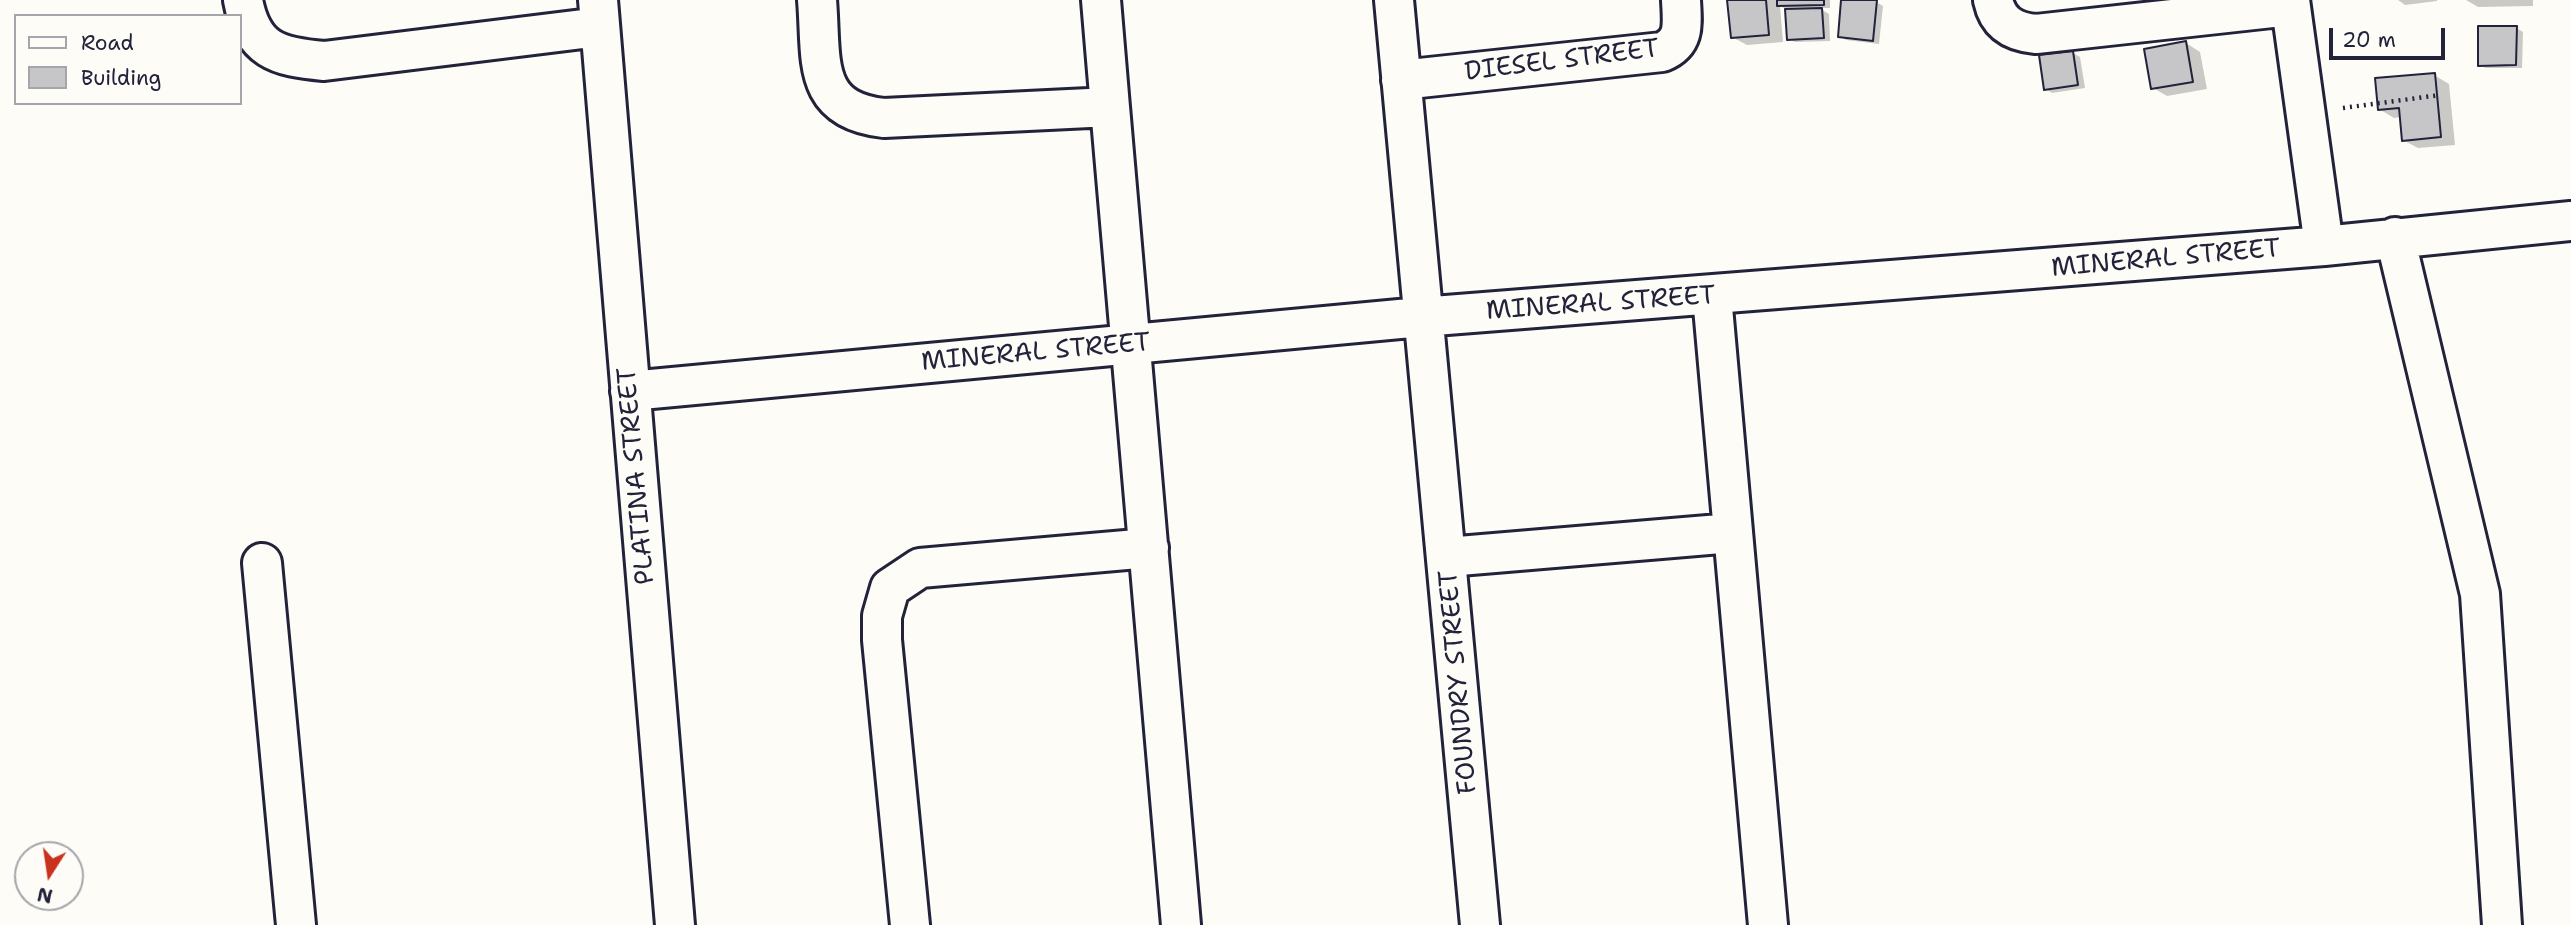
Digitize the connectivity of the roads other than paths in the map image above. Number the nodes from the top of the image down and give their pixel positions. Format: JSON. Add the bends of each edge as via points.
{"nodes":[{"id":1,"x":243,"y":0,"type":"edge"},
{"id":2,"x":817,"y":0,"type":"edge"},
{"id":3,"x":1101,"y":0,"type":"edge"},
{"id":4,"x":1394,"y":0,"type":"edge"},
{"id":5,"x":1681,"y":0,"type":"edge"},
{"id":6,"x":1993,"y":0,"type":"edge"},
{"id":7,"x":2290,"y":3,"type":"edge"},
{"id":8,"x":598,"y":14,"type":"edge"},
{"id":9,"x":1401,"y":80,"type":"junction"},
{"id":10,"x":1110,"y":107,"type":"junction"},
{"id":11,"x":2571,"y":221,"type":"edge"},
{"id":12,"x":2395,"y":237,"type":"junction"},
{"id":13,"x":2324,"y":246,"type":"junction"},
{"id":14,"x":1712,"y":296,"type":"junction"},
{"id":15,"x":1421,"y":317,"type":"junction"},
{"id":16,"x":1132,"y":345,"type":"junction"},
{"id":17,"x":630,"y":390,"type":"junction"},
{"id":18,"x":1732,"y":533,"type":"junction"},
{"id":19,"x":1149,"y":548,"type":"junction"},
{"id":20,"x":1447,"y":557,"type":"junction"},
{"id":21,"x":262,"y":563,"type":"dead end"},
{"id":22,"x":296,"y":925,"type":"edge"},
{"id":23,"x":674,"y":925,"type":"edge"},
{"id":24,"x":910,"y":925,"type":"edge"},
{"id":25,"x":1181,"y":925,"type":"edge"},
{"id":26,"x":1480,"y":925,"type":"edge"},
{"id":27,"x":1768,"y":925,"type":"edge"},
{"id":28,"x":2502,"y":925,"type":"edge"}],
"edges":[{"from":1,"to":8,"type":"street","name":"PLATINA STREET","via":[[251,31],[260,43],[289,57],[324,61]]},
{"from":2,"to":10,"type":"street","via":[[826,82],[843,107],[858,115],[884,118]]},
{"from":3,"to":10,"type":"street"},
{"from":4,"to":9,"type":"street"},
{"from":5,"to":9,"type":"street","name":"DIESEL STREET","via":[[1681,35],[1662,52]]},
{"from":6,"to":7,"type":"street","via":[[1998,15],[2013,30],[2036,34]]},
{"from":7,"to":13,"type":"street"},
{"from":8,"to":17,"type":"street","name":"PLATINA STREET"},
{"from":9,"to":15,"type":"street"},
{"from":10,"to":16,"type":"street"},
{"from":11,"to":12,"type":"street","name":"MINERAL STREET"},
{"from":12,"to":13,"type":"street","name":"MINERAL STREET"},
{"from":12,"to":28,"type":"street","via":[[2480,594]]},
{"from":13,"to":14,"type":"street","name":"MINERAL STREET"},
{"from":14,"to":15,"type":"street","name":"MINERAL STREET"},
{"from":14,"to":18,"type":"street"},
{"from":15,"to":16,"type":"street","name":"MINERAL STREET"},
{"from":15,"to":20,"type":"street"},
{"from":16,"to":17,"type":"street","name":"MINERAL STREET"},
{"from":16,"to":19,"type":"street"},
{"from":17,"to":23,"type":"street","name":"PLATINA STREET"},
{"from":18,"to":20,"type":"street","name":"FOUNDRY STREET"},
{"from":18,"to":27,"type":"street"},
{"from":19,"to":24,"type":"street","via":[[920,568],[890,587],[882,616],[882,640]]},
{"from":19,"to":25,"type":"street"},
{"from":20,"to":26,"type":"street","name":"FOUNDRY STREET"},
{"from":21,"to":22,"type":"street"}]}
